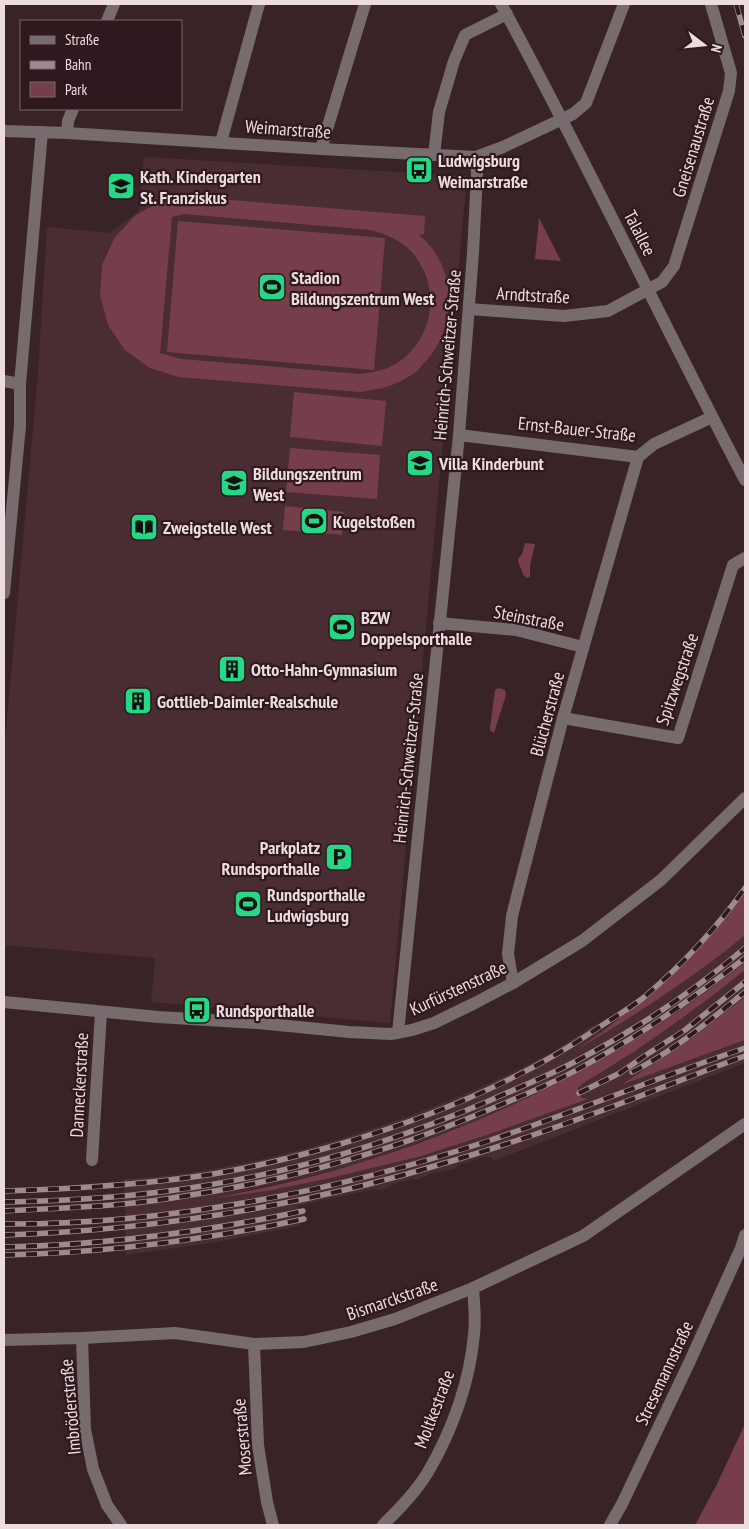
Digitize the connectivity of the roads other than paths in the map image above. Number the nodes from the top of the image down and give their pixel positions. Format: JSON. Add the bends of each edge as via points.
{"nodes":[{"id":1,"x":114,"y":4,"type":"edge"},
{"id":2,"x":259,"y":4,"type":"edge"},
{"id":3,"x":365,"y":4,"type":"edge"},
{"id":4,"x":624,"y":4,"type":"edge"},
{"id":5,"x":711,"y":4,"type":"edge"},
{"id":6,"x":504,"y":9,"type":"edge"},
{"id":7,"x":107,"y":20,"type":"edge"},
{"id":8,"x":73,"y":110,"type":"edge"},
{"id":9,"x":562,"y":120,"type":"junction"},
{"id":10,"x":4,"y":131,"type":"edge"},
{"id":11,"x":42,"y":132,"type":"junction"},
{"id":12,"x":67,"y":133,"type":"junction"},
{"id":13,"x":221,"y":142,"type":"junction"},
{"id":14,"x":322,"y":149,"type":"junction"},
{"id":15,"x":434,"y":155,"type":"junction"},
{"id":16,"x":476,"y":157,"type":"junction"},
{"id":17,"x":648,"y":288,"type":"junction"},
{"id":18,"x":469,"y":309,"type":"junction"},
{"id":19,"x":4,"y":381,"type":"edge"},
{"id":20,"x":20,"y":384,"type":"junction"},
{"id":21,"x":712,"y":416,"type":"junction"},
{"id":22,"x":459,"y":435,"type":"junction"},
{"id":23,"x":638,"y":457,"type":"junction"},
{"id":24,"x":745,"y":480,"type":"edge"},
{"id":25,"x":745,"y":558,"type":"edge"},
{"id":26,"x":4,"y":593,"type":"edge"},
{"id":27,"x":439,"y":623,"type":"junction"},
{"id":28,"x":584,"y":647,"type":"junction"},
{"id":29,"x":563,"y":718,"type":"junction"},
{"id":30,"x":745,"y":798,"type":"edge"},
{"id":31,"x":513,"y":983,"type":"junction"},
{"id":32,"x":4,"y":1002,"type":"edge"},
{"id":33,"x":101,"y":1012,"type":"junction"},
{"id":34,"x":398,"y":1033,"type":"junction"},
{"id":35,"x":745,"y":1124,"type":"edge"},
{"id":36,"x":92,"y":1160,"type":"dead end"},
{"id":37,"x":745,"y":1234,"type":"edge"},
{"id":38,"x":473,"y":1288,"type":"junction"},
{"id":39,"x":82,"y":1338,"type":"junction"},
{"id":40,"x":4,"y":1340,"type":"edge"},
{"id":41,"x":254,"y":1344,"type":"junction"},
{"id":42,"x":121,"y":1525,"type":"edge"},
{"id":43,"x":273,"y":1525,"type":"edge"},
{"id":44,"x":384,"y":1525,"type":"edge"},
{"id":45,"x":610,"y":1525,"type":"edge"}],
"edges":[{"from":1,"to":7,"type":"street"},
{"from":2,"to":13,"type":"street"},
{"from":3,"to":14,"type":"street"},
{"from":4,"to":9,"type":"street","name":"Weimarstraße","via":[[586,103]]},
{"from":5,"to":17,"type":"street","name":"Gneisenaustraße","via":[[731,74],[729,91],[674,266],[662,282]]},
{"from":6,"to":9,"type":"street","name":"Talallee"},
{"from":6,"to":15,"type":"street","via":[[465,35],[439,112]]},
{"from":8,"to":12,"type":"street"},
{"from":9,"to":16,"type":"street","name":"Weimarstraße"},
{"from":9,"to":17,"type":"street","name":"Talallee"},
{"from":10,"to":11,"type":"street","name":"Weimarstraße"},
{"from":11,"to":12,"type":"street","name":"Weimarstraße"},
{"from":11,"to":20,"type":"street"},
{"from":12,"to":13,"type":"street","name":"Weimarstraße"},
{"from":13,"to":14,"type":"street","name":"Weimarstraße"},
{"from":14,"to":15,"type":"street","name":"Weimarstraße"},
{"from":15,"to":16,"type":"street","name":"Weimarstraße"},
{"from":16,"to":18,"type":"street","name":"Heinrich-Schweitzer-Straße"},
{"from":17,"to":18,"type":"street","name":"Arndtstraße","via":[[608,311],[564,316]]},
{"from":17,"to":21,"type":"street","name":"Talallee"},
{"from":18,"to":22,"type":"street","name":"Heinrich-Schweitzer-Straße"},
{"from":19,"to":20,"type":"street"},
{"from":20,"to":26,"type":"street","via":[[20,426]]},
{"from":21,"to":23,"type":"street","name":"Ernst-Bauer-Straße","via":[[654,444]]},
{"from":21,"to":24,"type":"street","name":"Talallee"},
{"from":22,"to":23,"type":"street","name":"Ernst-Bauer-Straße"},
{"from":22,"to":27,"type":"street","name":"Heinrich-Schweitzer-Straße"},
{"from":23,"to":28,"type":"street","name":"Blücherstraße"},
{"from":25,"to":29,"type":"street","name":"Spitzwegstraße","via":[[733,565],[678,738]]},
{"from":27,"to":28,"type":"street","name":"Steinstraße","via":[[516,630]]},
{"from":27,"to":34,"type":"street","name":"Heinrich-Schweitzer-Straße"},
{"from":28,"to":29,"type":"street","name":"Blücherstraße"},
{"from":29,"to":31,"type":"street","name":"Blücherstraße","via":[[512,916],[508,954]]},
{"from":30,"to":31,"type":"street","name":"Kurfürstenstraße","via":[[662,880],[582,941]]},
{"from":31,"to":34,"type":"street","name":"Kurfürstenstraße","via":[[434,1023]]},
{"from":32,"to":33,"type":"street","name":"Kurfürstenstraße"},
{"from":33,"to":34,"type":"street","name":"Kurfürstenstraße"},
{"from":33,"to":36,"type":"street","name":"Danneckerstraße"},
{"from":35,"to":38,"type":"street","name":"Bismarckstraße","via":[[583,1236]]},
{"from":37,"to":45,"type":"street","name":"Stresemannstraße","via":[[690,1361]]},
{"from":38,"to":41,"type":"street","name":"Bismarckstraße","via":[[395,1319],[351,1332],[304,1342]]},
{"from":38,"to":44,"type":"street","name":"Moltkestraße","via":[[474,1334],[468,1373],[447,1434],[427,1473]]},
{"from":39,"to":40,"type":"street","name":"Bismarckstraße"},
{"from":39,"to":41,"type":"street","name":"Bismarckstraße","via":[[175,1333]]},
{"from":39,"to":42,"type":"street","name":"Imbröderstraße","via":[[86,1428],[93,1469],[107,1505]]},
{"from":41,"to":43,"type":"street","name":"Moserstraße","via":[[258,1445]]}]}
